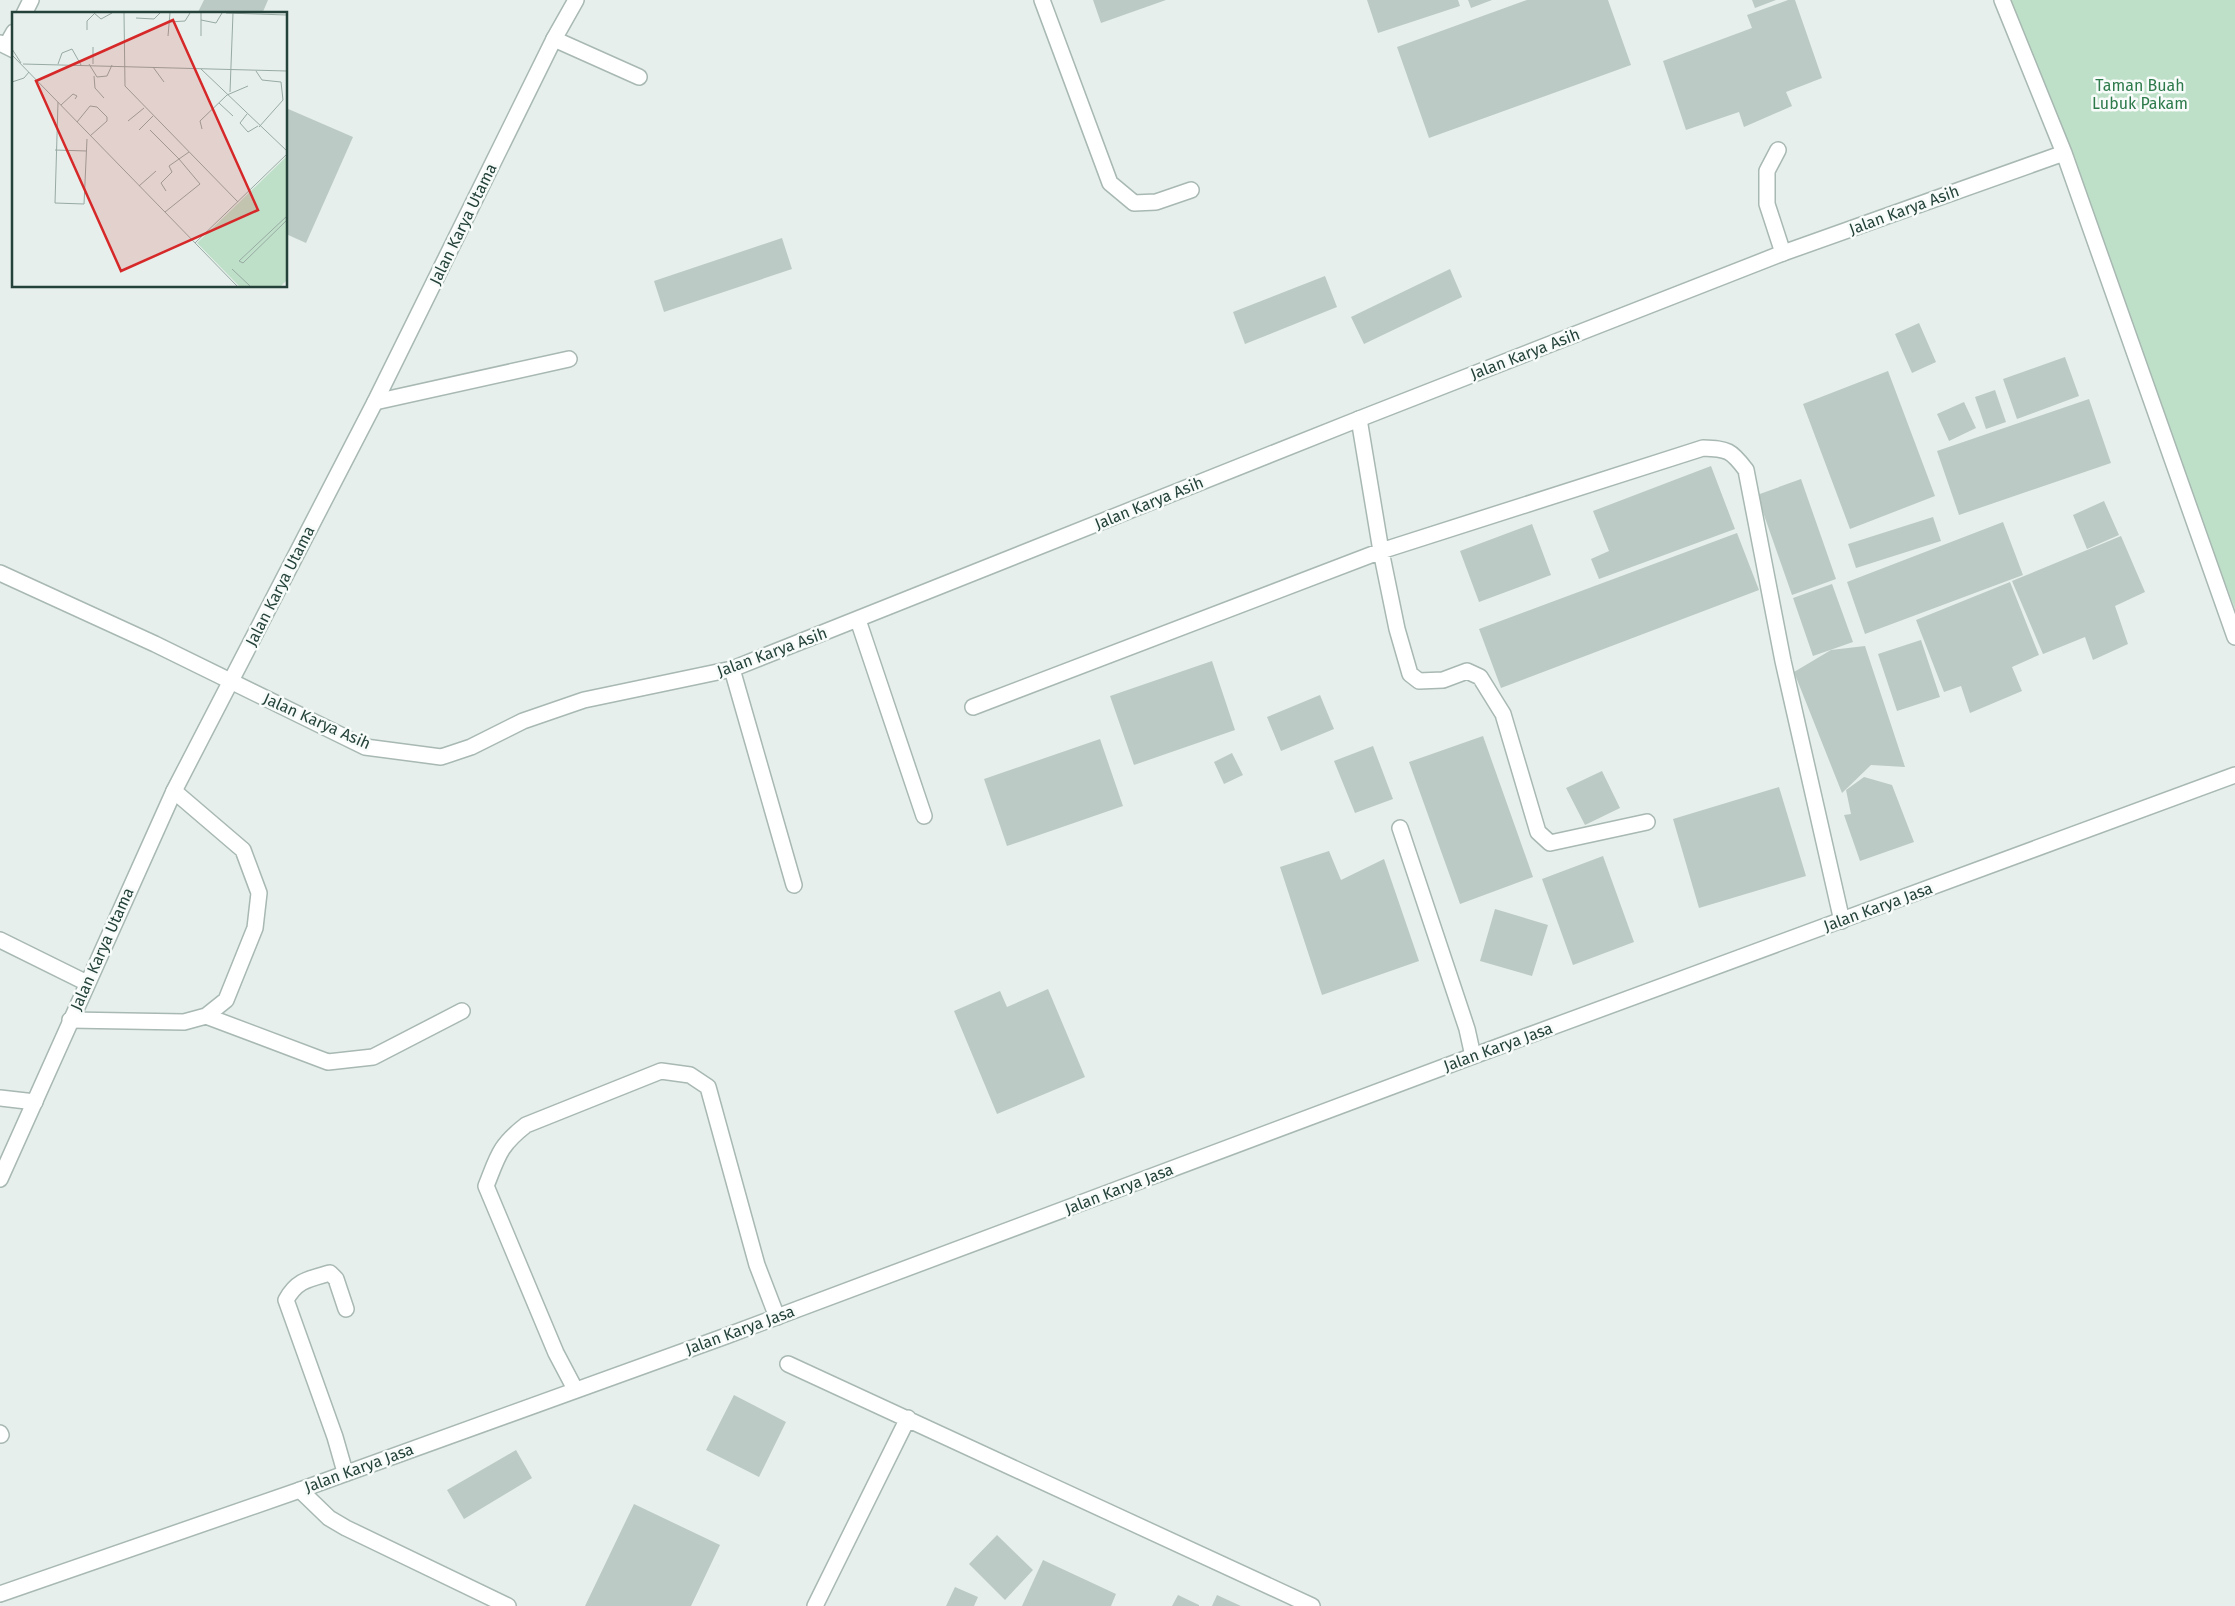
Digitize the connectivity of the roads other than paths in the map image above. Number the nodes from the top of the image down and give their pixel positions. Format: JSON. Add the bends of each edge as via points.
{"nodes":[{"id":1,"x":31,"y":0,"type":"edge"},
{"id":2,"x":576,"y":0,"type":"edge"},
{"id":3,"x":1042,"y":0,"type":"edge"},
{"id":4,"x":2002,"y":0,"type":"edge"},
{"id":5,"x":25,"y":12,"type":"edge"},
{"id":6,"x":554,"y":39,"type":"junction"},
{"id":7,"x":639,"y":78,"type":"dead end"},
{"id":8,"x":1778,"y":150,"type":"dead end"},
{"id":9,"x":2064,"y":153,"type":"junction"},
{"id":10,"x":1191,"y":190,"type":"dead end"},
{"id":11,"x":1783,"y":253,"type":"junction"},
{"id":12,"x":569,"y":360,"type":"dead end"},
{"id":13,"x":376,"y":402,"type":"junction"},
{"id":14,"x":1359,"y":419,"type":"junction"},
{"id":15,"x":1381,"y":551,"type":"junction"},
{"id":16,"x":0,"y":574,"type":"edge"},
{"id":17,"x":858,"y":620,"type":"junction"},
{"id":18,"x":2235,"y":637,"type":"edge"},
{"id":19,"x":732,"y":669,"type":"junction"},
{"id":20,"x":231,"y":681,"type":"junction"},
{"id":21,"x":973,"y":707,"type":"dead end"},
{"id":22,"x":2235,"y":775,"type":"edge"},
{"id":23,"x":174,"y":791,"type":"junction"},
{"id":24,"x":924,"y":816,"type":"dead end"},
{"id":25,"x":1647,"y":822,"type":"dead end"},
{"id":26,"x":1400,"y":828,"type":"dead end"},
{"id":27,"x":794,"y":885,"type":"dead end"},
{"id":28,"x":1842,"y":921,"type":"junction"},
{"id":29,"x":0,"y":940,"type":"edge"},
{"id":30,"x":87,"y":983,"type":"junction"},
{"id":31,"x":462,"y":1011,"type":"dead end"},
{"id":32,"x":206,"y":1016,"type":"junction"},
{"id":33,"x":70,"y":1020,"type":"junction"},
{"id":34,"x":1473,"y":1056,"type":"junction"},
{"id":35,"x":0,"y":1098,"type":"edge"},
{"id":36,"x":35,"y":1102,"type":"junction"},
{"id":37,"x":0,"y":1179,"type":"edge"},
{"id":38,"x":346,"y":1309,"type":"dead end"},
{"id":39,"x":777,"y":1317,"type":"junction"},
{"id":40,"x":788,"y":1364,"type":"dead end"},
{"id":41,"x":575,"y":1389,"type":"junction"},
{"id":42,"x":908,"y":1418,"type":"junction"},
{"id":43,"x":345,"y":1472,"type":"junction"},
{"id":44,"x":300,"y":1490,"type":"junction"},
{"id":45,"x":0,"y":1594,"type":"edge"},
{"id":46,"x":508,"y":1606,"type":"edge"},
{"id":47,"x":815,"y":1606,"type":"edge"},
{"id":48,"x":1312,"y":1606,"type":"edge"}],
"edges":[{"from":1,"to":5,"type":"street"},
{"from":2,"to":6,"type":"street","name":"Jalan Karya Utama"},
{"from":3,"to":10,"type":"street","via":[[1110,183],[1134,203],[1156,202]]},
{"from":4,"to":9,"type":"street"},
{"from":6,"to":7,"type":"street"},
{"from":6,"to":13,"type":"street","name":"Jalan Karya Utama"},
{"from":8,"to":11,"type":"street","via":[[1767,172],[1767,204]]},
{"from":9,"to":11,"type":"street","name":"Jalan Karya Asih"},
{"from":9,"to":18,"type":"street"},
{"from":11,"to":14,"type":"street","name":"Jalan Karya Asih"},
{"from":12,"to":13,"type":"street"},
{"from":13,"to":20,"type":"street","name":"Jalan Karya Utama"},
{"from":14,"to":15,"type":"street"},
{"from":14,"to":17,"type":"street","name":"Jalan Karya Asih"},
{"from":15,"to":21,"type":"street"},
{"from":15,"to":25,"type":"street","via":[[1410,674],[1418,681],[1443,680],[1466,671],[1480,677],[1502,714],[1538,832],[1550,843]]},
{"from":15,"to":28,"type":"street","via":[[1703,448],[1734,454],[1746,470],[1783,662]]},
{"from":16,"to":20,"type":"street","name":"Jalan Karya Asih"},
{"from":17,"to":19,"type":"street","name":"Jalan Karya Asih"},
{"from":17,"to":24,"type":"street"},
{"from":19,"to":20,"type":"street","name":"Jalan Karya Asih","via":[[584,700],[523,721],[441,757],[365,747]]},
{"from":19,"to":27,"type":"street"},
{"from":20,"to":23,"type":"street","name":"Jalan Karya Utama"},
{"from":22,"to":28,"type":"street","name":"Jalan Karya Jasa"},
{"from":23,"to":30,"type":"street","name":"Jalan Karya Utama"},
{"from":23,"to":32,"type":"street","via":[[243,850],[259,893],[255,928],[226,1000]]},
{"from":26,"to":34,"type":"street","via":[[1467,1029]]},
{"from":28,"to":34,"type":"street","name":"Jalan Karya Jasa"},
{"from":29,"to":30,"type":"street"},
{"from":30,"to":33,"type":"street","name":"Jalan Karya Utama"},
{"from":31,"to":32,"type":"street","via":[[373,1057],[328,1062]]},
{"from":32,"to":33,"type":"street","via":[[184,1022]]},
{"from":33,"to":36,"type":"street","name":"Jalan Karya Utama"},
{"from":34,"to":39,"type":"street","name":"Jalan Karya Jasa"},
{"from":35,"to":36,"type":"street"},
{"from":36,"to":37,"type":"street","name":"Jalan Karya Utama"},
{"from":38,"to":43,"type":"street","via":[[336,1279],[330,1273],[304,1280],[293,1288],[286,1300],[336,1436]]},
{"from":39,"to":41,"type":"street","name":"Jalan Karya Jasa"},
{"from":39,"to":41,"type":"street","via":[[757,1265],[708,1087],[690,1075],[661,1070],[526,1125],[500,1150],[486,1186],[556,1353]]},
{"from":40,"to":42,"type":"street"},
{"from":41,"to":43,"type":"street","name":"Jalan Karya Jasa"},
{"from":42,"to":47,"type":"street"},
{"from":42,"to":48,"type":"street"},
{"from":43,"to":44,"type":"street","name":"Jalan Karya Jasa"},
{"from":44,"to":45,"type":"street","name":"Jalan Karya Jasa"},
{"from":44,"to":46,"type":"street","via":[[329,1518],[346,1528]]}]}
